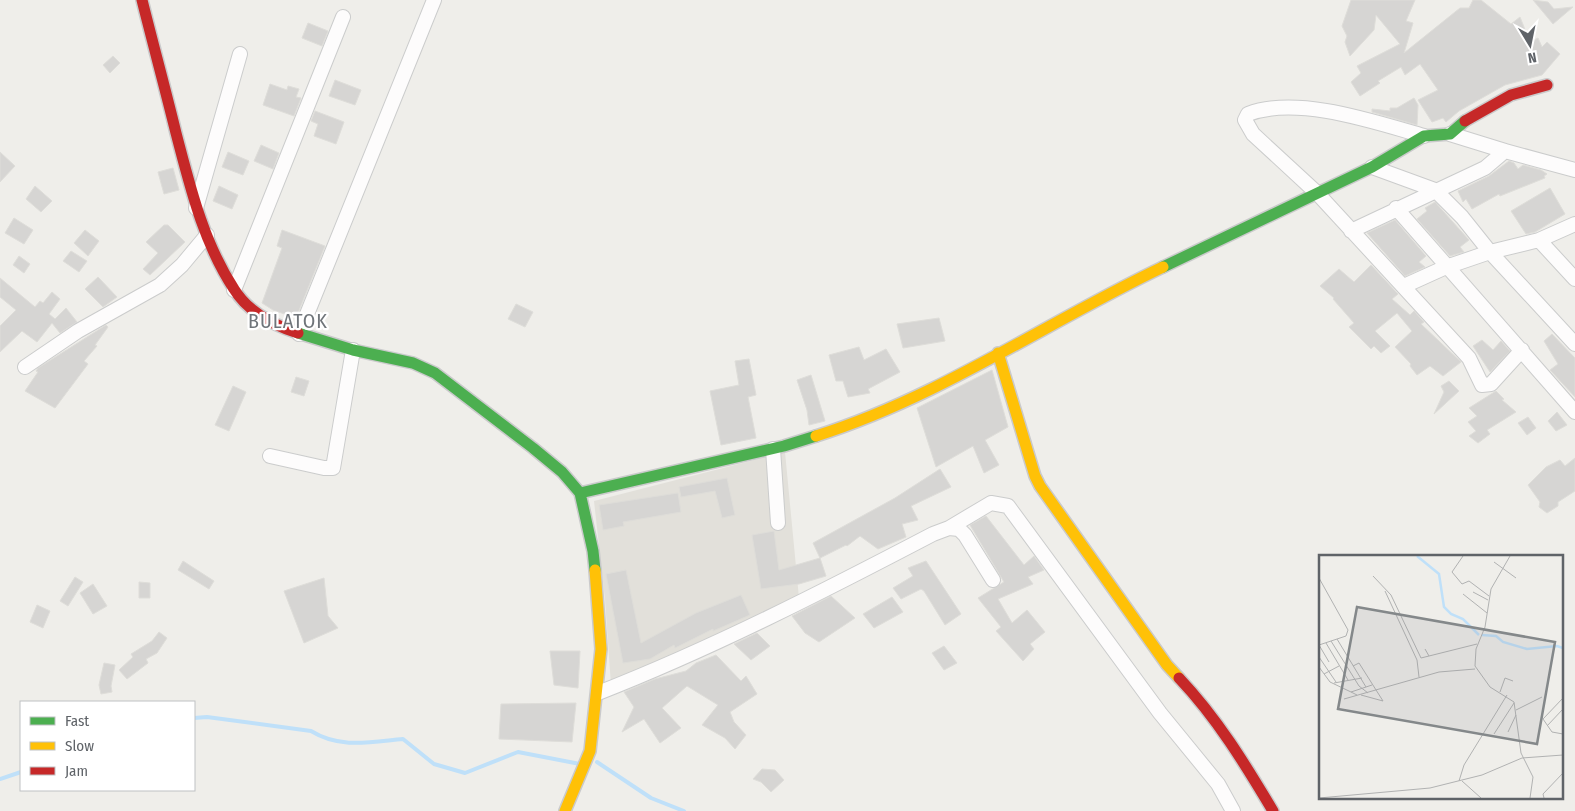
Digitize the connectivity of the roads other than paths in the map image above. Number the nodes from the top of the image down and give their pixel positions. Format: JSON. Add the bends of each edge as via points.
{"nodes":[{"id":1,"x":142,"y":0,"type":"edge"},
{"id":2,"x":434,"y":0,"type":"edge"},
{"id":3,"x":343,"y":17,"type":"dead end"},
{"id":4,"x":240,"y":54,"type":"dead end"},
{"id":5,"x":1547,"y":86,"type":"dead end"},
{"id":6,"x":1450,"y":134,"type":"junction"},
{"id":7,"x":1424,"y":136,"type":"junction"},
{"id":8,"x":1506,"y":150,"type":"junction"},
{"id":9,"x":1372,"y":167,"type":"junction"},
{"id":10,"x":1575,"y":170,"type":"edge"},
{"id":11,"x":1435,"y":190,"type":"junction"},
{"id":12,"x":1318,"y":194,"type":"junction"},
{"id":13,"x":196,"y":208,"type":"junction"},
{"id":14,"x":1396,"y":208,"type":"junction"},
{"id":15,"x":1575,"y":224,"type":"edge"},
{"id":16,"x":1351,"y":231,"type":"junction"},
{"id":17,"x":207,"y":235,"type":"junction"},
{"id":18,"x":1539,"y":240,"type":"junction"},
{"id":19,"x":1490,"y":252,"type":"junction"},
{"id":20,"x":1446,"y":267,"type":"junction"},
{"id":21,"x":1575,"y":279,"type":"edge"},
{"id":22,"x":1404,"y":286,"type":"junction"},
{"id":23,"x":234,"y":290,"type":"junction"},
{"id":24,"x":299,"y":334,"type":"junction"},
{"id":25,"x":1575,"y":344,"type":"edge"},
{"id":26,"x":353,"y":350,"type":"junction"},
{"id":27,"x":1522,"y":350,"type":"junction"},
{"id":28,"x":998,"y":353,"type":"junction"},
{"id":29,"x":25,"y":367,"type":"dead end"},
{"id":30,"x":1575,"y":412,"type":"edge"},
{"id":31,"x":773,"y":449,"type":"junction"},
{"id":32,"x":270,"y":456,"type":"dead end"},
{"id":33,"x":580,"y":493,"type":"junction"},
{"id":34,"x":778,"y":523,"type":"dead end"},
{"id":35,"x":949,"y":528,"type":"junction"},
{"id":36,"x":993,"y":580,"type":"dead end"},
{"id":37,"x":598,"y":693,"type":"junction"},
{"id":38,"x":565,"y":811,"type":"edge"},
{"id":39,"x":1233,"y":811,"type":"edge"},
{"id":40,"x":1274,"y":811,"type":"edge"}],
"edges":[{"from":1,"to":13,"type":"street"},
{"from":2,"to":24,"type":"street"},
{"from":3,"to":23,"type":"street"},
{"from":4,"to":13,"type":"street"},
{"from":5,"to":6,"type":"street","via":[[1511,95],[1465,121]]},
{"from":6,"to":7,"type":"street"},
{"from":6,"to":8,"type":"street"},
{"from":7,"to":9,"type":"street"},
{"from":7,"to":12,"type":"street","via":[[1364,119],[1293,108],[1258,110],[1248,114],[1245,120],[1253,134]]},
{"from":8,"to":10,"type":"street"},
{"from":8,"to":11,"type":"street","via":[[1485,168]]},
{"from":9,"to":11,"type":"street"},
{"from":9,"to":12,"type":"street"},
{"from":11,"to":14,"type":"street"},
{"from":11,"to":19,"type":"street"},
{"from":12,"to":16,"type":"street"},
{"from":12,"to":28,"type":"street","via":[[1159,269]]},
{"from":13,"to":17,"type":"street"},
{"from":14,"to":16,"type":"street"},
{"from":14,"to":20,"type":"street"},
{"from":15,"to":18,"type":"street"},
{"from":16,"to":22,"type":"street"},
{"from":17,"to":23,"type":"street"},
{"from":17,"to":29,"type":"street","via":[[160,285],[71,335]]},
{"from":18,"to":19,"type":"street"},
{"from":18,"to":21,"type":"street"},
{"from":19,"to":20,"type":"street"},
{"from":19,"to":25,"type":"street"},
{"from":20,"to":22,"type":"street"},
{"from":20,"to":27,"type":"street"},
{"from":22,"to":27,"type":"street","via":[[1469,358],[1482,385],[1491,384]]},
{"from":23,"to":24,"type":"street","via":[[256,313]]},
{"from":24,"to":26,"type":"street"},
{"from":26,"to":32,"type":"street","via":[[333,468]]},
{"from":26,"to":33,"type":"street","via":[[413,363],[435,373],[533,448],[562,472]]},
{"from":27,"to":30,"type":"street"},
{"from":28,"to":31,"type":"street","via":[[942,384],[854,424]]},
{"from":28,"to":40,"type":"street","via":[[1040,486],[1167,665],[1208,710]]},
{"from":31,"to":33,"type":"street"},
{"from":31,"to":34,"type":"street"},
{"from":33,"to":37,"type":"street","via":[[598,591],[601,648]]},
{"from":35,"to":36,"type":"street","via":[[959,529],[965,535]]},
{"from":35,"to":37,"type":"street","via":[[764,620]]},
{"from":35,"to":39,"type":"street","via":[[991,503],[1008,506],[1160,714],[1218,784]]},
{"from":37,"to":38,"type":"street","via":[[590,751]]}]}
